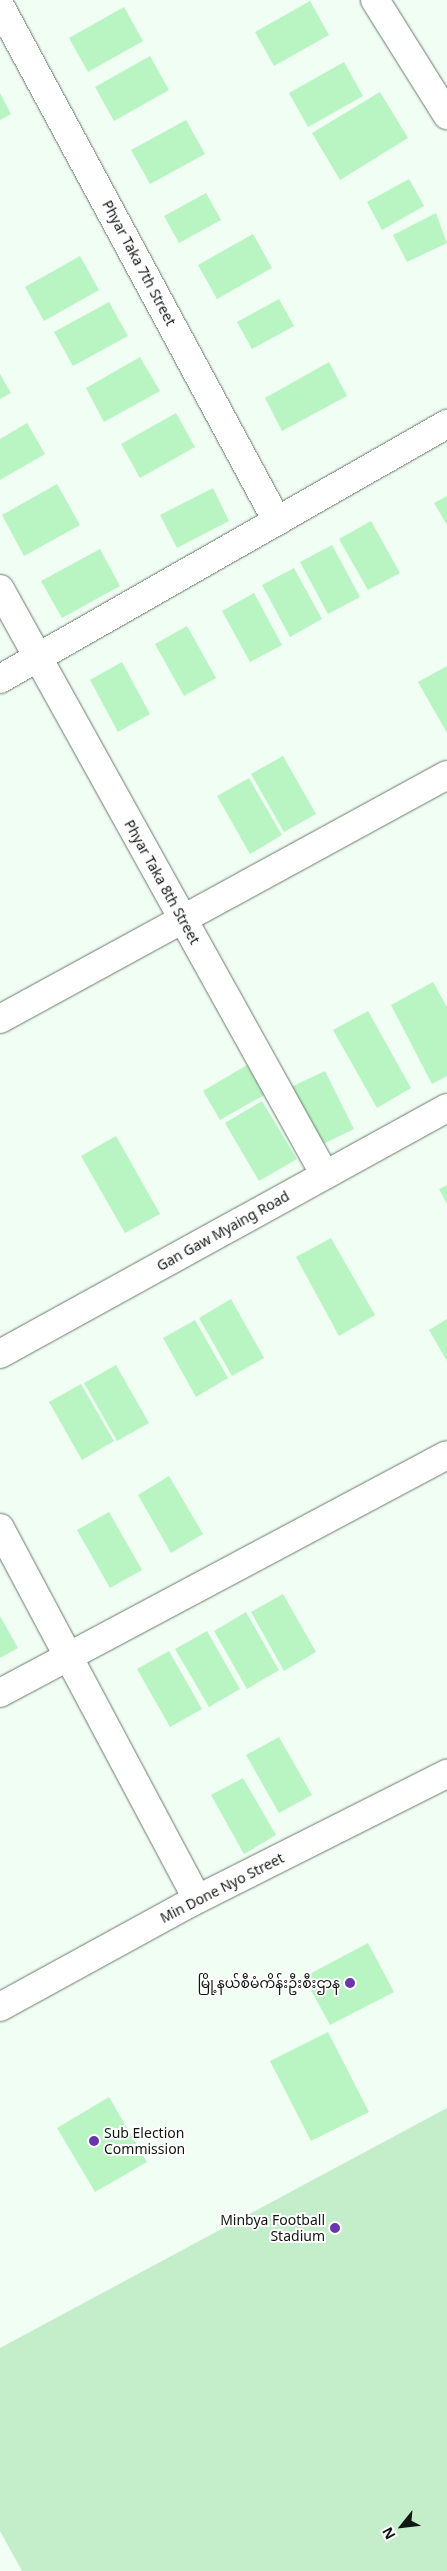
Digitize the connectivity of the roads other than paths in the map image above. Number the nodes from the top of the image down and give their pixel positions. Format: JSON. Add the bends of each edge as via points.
{"nodes":[{"id":1,"x":375,"y":0,"type":"edge"},
{"id":2,"x":0,"y":6,"type":"edge"},
{"id":3,"x":447,"y":115,"type":"edge"},
{"id":4,"x":447,"y":424,"type":"edge"},
{"id":5,"x":277,"y":521,"type":"junction"},
{"id":6,"x":0,"y":590,"type":"edge"},
{"id":7,"x":38,"y":658,"type":"junction"},
{"id":8,"x":0,"y":679,"type":"edge"},
{"id":9,"x":447,"y":775,"type":"edge"},
{"id":10,"x":183,"y":920,"type":"junction"},
{"id":11,"x":0,"y":1019,"type":"edge"},
{"id":12,"x":447,"y":1108,"type":"edge"},
{"id":13,"x":325,"y":1175,"type":"junction"},
{"id":14,"x":0,"y":1354,"type":"edge"},
{"id":15,"x":447,"y":1455,"type":"edge"},
{"id":16,"x":0,"y":1528,"type":"edge"},
{"id":17,"x":68,"y":1656,"type":"junction"},
{"id":18,"x":0,"y":1693,"type":"edge"},
{"id":19,"x":447,"y":1774,"type":"edge"},
{"id":20,"x":197,"y":1899,"type":"junction"},
{"id":21,"x":0,"y":2007,"type":"edge"}],
"edges":[{"from":1,"to":3,"type":"street"},
{"from":2,"to":5,"type":"street","name":"Phyar Taka 7th Street"},
{"from":4,"to":5,"type":"street"},
{"from":5,"to":7,"type":"street"},
{"from":6,"to":7,"type":"street","name":"Phyar Taka 8th Street"},
{"from":7,"to":8,"type":"street"},
{"from":7,"to":10,"type":"street","name":"Phyar Taka 8th Street"},
{"from":9,"to":10,"type":"street"},
{"from":10,"to":11,"type":"street"},
{"from":10,"to":13,"type":"street","name":"Phyar Taka 8th Street"},
{"from":12,"to":13,"type":"street","name":"Gan Gaw Myaing Road"},
{"from":13,"to":14,"type":"street","name":"Gan Gaw Myaing Road"},
{"from":15,"to":17,"type":"street"},
{"from":16,"to":17,"type":"street"},
{"from":17,"to":18,"type":"street"},
{"from":17,"to":20,"type":"street"},
{"from":19,"to":20,"type":"street","name":"Min Done Nyo Street"},
{"from":20,"to":21,"type":"street","name":"Min Done Nyo Street"}]}
